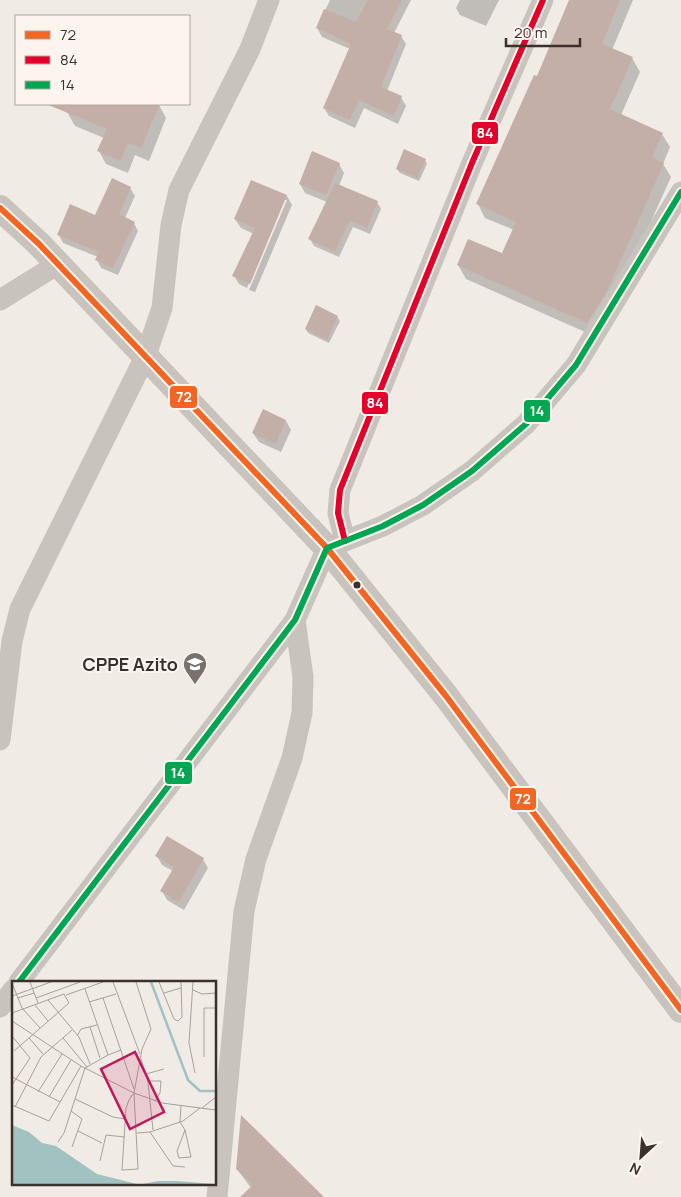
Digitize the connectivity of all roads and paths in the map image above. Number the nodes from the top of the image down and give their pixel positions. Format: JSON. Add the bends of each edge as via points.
{"nodes":[{"id":1,"x":269,"y":0,"type":"edge"},
{"id":2,"x":543,"y":0,"type":"edge"},
{"id":3,"x":680,"y":195,"type":"edge"},
{"id":4,"x":0,"y":208,"type":"edge"},
{"id":5,"x":58,"y":264,"type":"junction"},
{"id":6,"x":0,"y":300,"type":"edge"},
{"id":7,"x":146,"y":354,"type":"junction"},
{"id":8,"x":336,"y":545,"type":"junction"},
{"id":9,"x":295,"y":620,"type":"junction"},
{"id":10,"x":6,"y":642,"type":"edge"},
{"id":11,"x":0,"y":740,"type":"edge"},
{"id":12,"x":20,"y":981,"type":"edge"},
{"id":13,"x":12,"y":991,"type":"edge"},
{"id":14,"x":0,"y":1006,"type":"edge"},
{"id":15,"x":681,"y":1010,"type":"edge"},
{"id":16,"x":216,"y":1197,"type":"edge"}],
"edges":[{"from":1,"to":7,"type":"street","via":[[250,49],[179,190],[171,224],[162,308]]},
{"from":2,"to":8,"type":"street","via":[[472,163],[340,490]]},
{"from":3,"to":8,"type":"street","via":[[576,365],[526,424],[472,471],[422,505],[383,526]]},
{"from":4,"to":5,"type":"street"},
{"from":5,"to":6,"type":"street"},
{"from":5,"to":7,"type":"street"},
{"from":7,"to":8,"type":"street"},
{"from":7,"to":10,"type":"street","via":[[38,569]]},
{"from":8,"to":9,"type":"street"},
{"from":8,"to":15,"type":"street"},
{"from":9,"to":12,"type":"street"},
{"from":9,"to":16,"type":"street","via":[[303,677],[302,712],[292,758],[256,859],[244,911]]},
{"from":10,"to":11,"type":"street"},
{"from":13,"to":14,"type":"street"}]}
